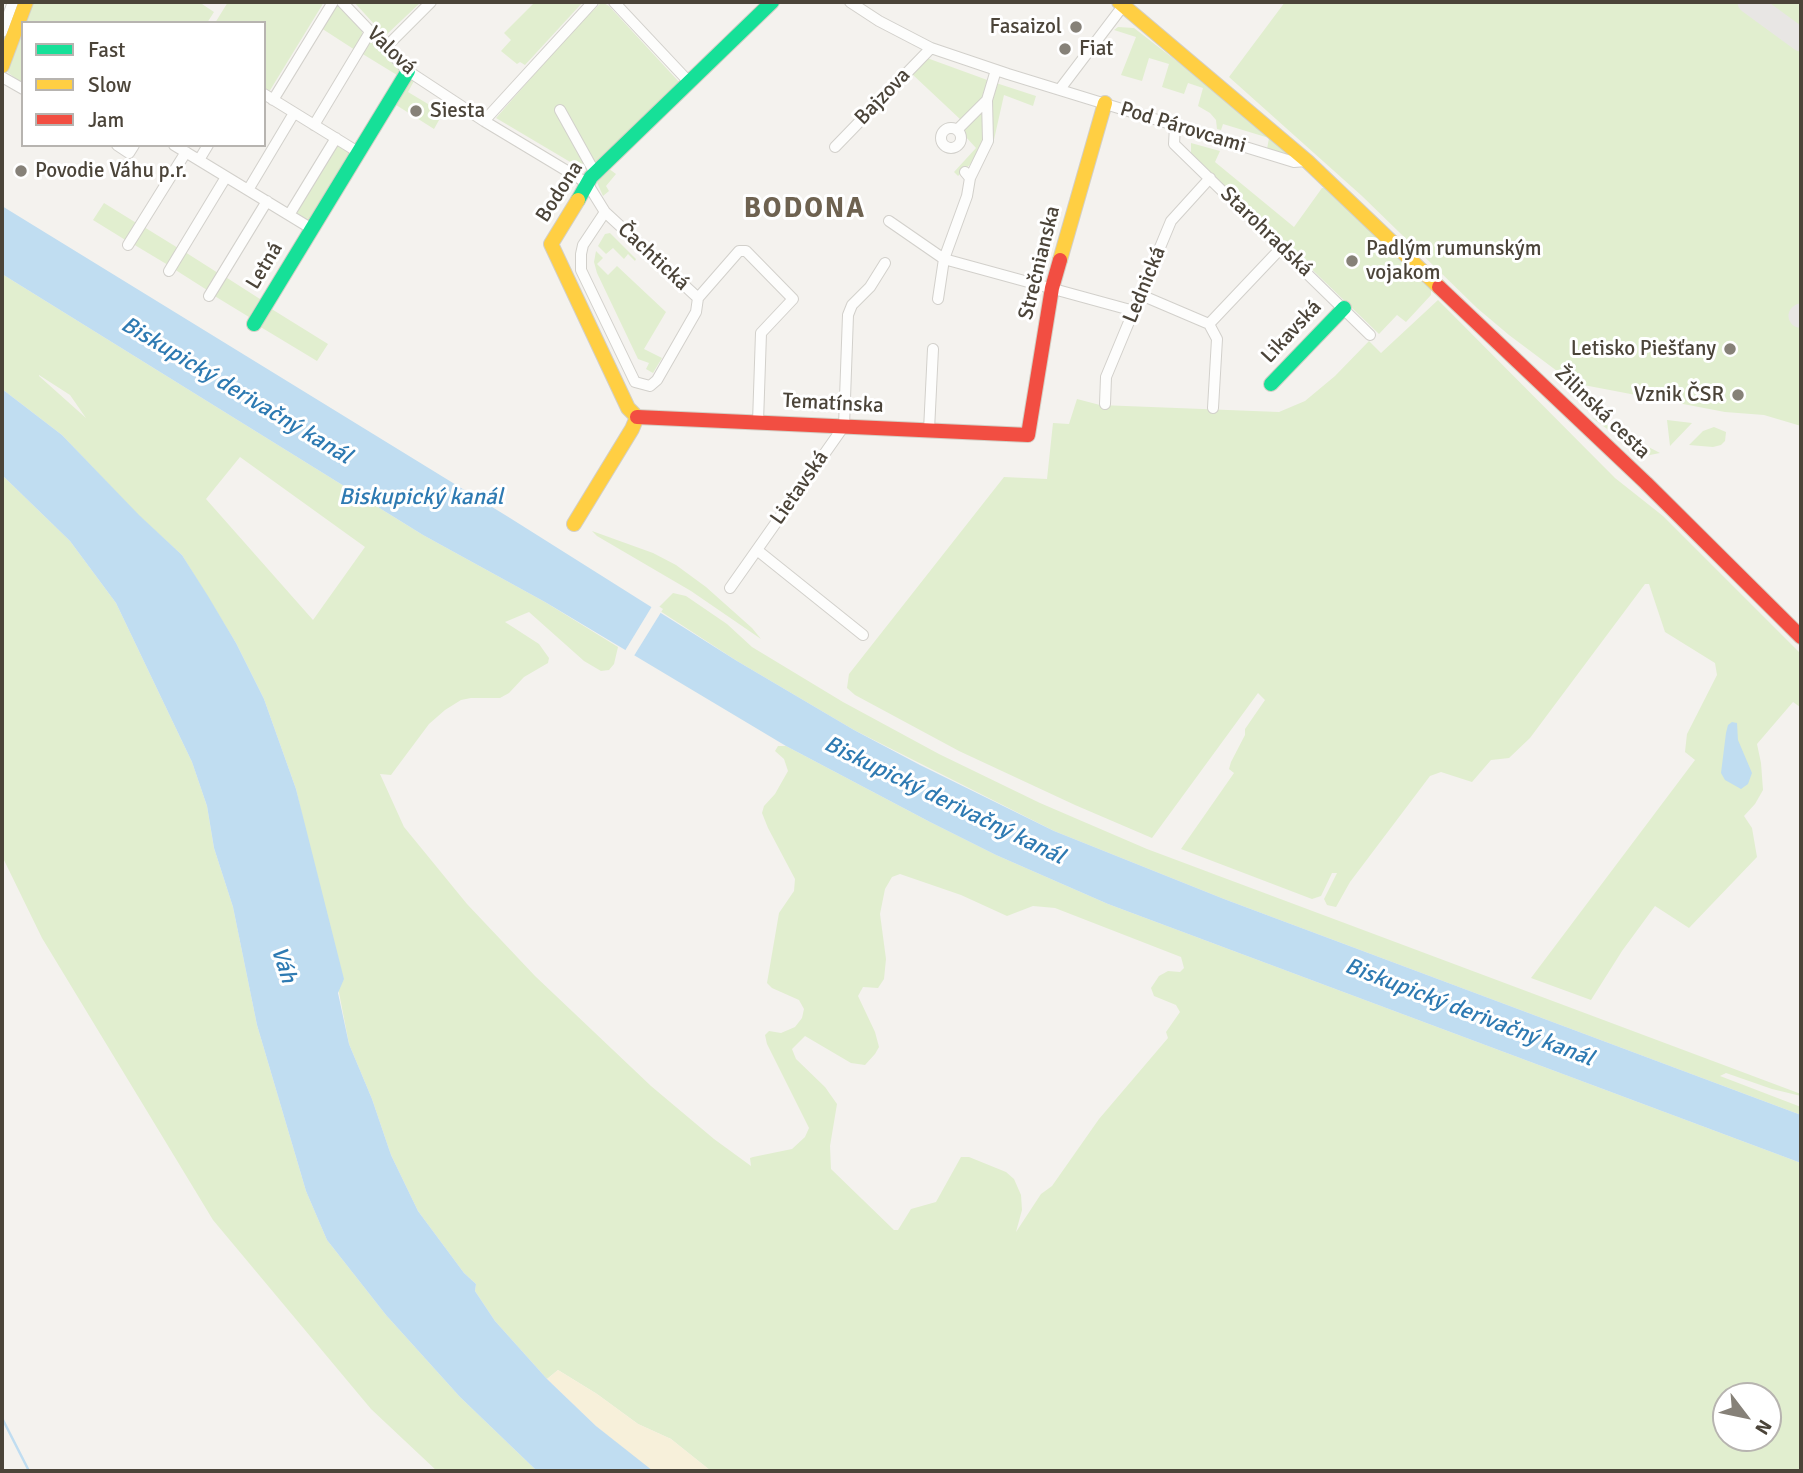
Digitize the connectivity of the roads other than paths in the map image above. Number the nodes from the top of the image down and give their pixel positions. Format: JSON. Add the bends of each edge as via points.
{"nodes":[{"id":1,"x":13,"y":2,"type":"edge"},
{"id":2,"x":26,"y":2,"type":"edge"},
{"id":3,"x":333,"y":2,"type":"edge"},
{"id":4,"x":342,"y":2,"type":"edge"},
{"id":5,"x":431,"y":2,"type":"edge"},
{"id":6,"x":593,"y":2,"type":"edge"},
{"id":7,"x":614,"y":2,"type":"edge"},
{"id":8,"x":772,"y":2,"type":"edge"},
{"id":9,"x":1123,"y":3,"type":"edge"},
{"id":10,"x":856,"y":4,"type":"edge"},
{"id":11,"x":2,"y":32,"type":"edge"},
{"id":12,"x":370,"y":32,"type":"junction"},
{"id":13,"x":931,"y":47,"type":"junction"},
{"id":14,"x":385,"y":48,"type":"junction"},
{"id":15,"x":2,"y":66,"type":"edge"},
{"id":16,"x":996,"y":70,"type":"junction"},
{"id":17,"x":408,"y":71,"type":"junction"},
{"id":18,"x":2,"y":77,"type":"edge"},
{"id":19,"x":690,"y":83,"type":"junction"},
{"id":20,"x":21,"y":88,"type":"edge"},
{"id":21,"x":1060,"y":89,"type":"junction"},
{"id":22,"x":269,"y":97,"type":"edge"},
{"id":23,"x":987,"y":100,"type":"junction"},
{"id":24,"x":1105,"y":103,"type":"junction"},
{"id":25,"x":560,"y":110,"type":"dead end"},
{"id":26,"x":294,"y":113,"type":"junction"},
{"id":27,"x":484,"y":121,"type":"junction"},
{"id":28,"x":314,"y":125,"type":"junction"},
{"id":29,"x":1175,"y":125,"type":"junction"},
{"id":30,"x":957,"y":130,"type":"dead end"},
{"id":31,"x":335,"y":138,"type":"junction"},
{"id":32,"x":120,"y":147,"type":"edge"},
{"id":33,"x":133,"y":147,"type":"edge"},
{"id":34,"x":177,"y":147,"type":"edge"},
{"id":35,"x":207,"y":147,"type":"edge"},
{"id":36,"x":835,"y":147,"type":"dead end"},
{"id":37,"x":186,"y":152,"type":"junction"},
{"id":38,"x":358,"y":152,"type":"junction"},
{"id":39,"x":199,"y":160,"type":"junction"},
{"id":40,"x":1307,"y":161,"type":"junction"},
{"id":41,"x":226,"y":177,"type":"junction"},
{"id":42,"x":591,"y":178,"type":"junction"},
{"id":43,"x":1210,"y":178,"type":"junction"},
{"id":44,"x":248,"y":190,"type":"junction"},
{"id":45,"x":267,"y":201,"type":"junction"},
{"id":46,"x":605,"y":212,"type":"junction"},
{"id":47,"x":289,"y":215,"type":"junction"},
{"id":48,"x":889,"y":221,"type":"dead end"},
{"id":49,"x":312,"y":229,"type":"junction"},
{"id":50,"x":128,"y":245,"type":"dead end"},
{"id":51,"x":1282,"y":247,"type":"junction"},
{"id":52,"x":944,"y":259,"type":"junction"},
{"id":53,"x":885,"y":263,"type":"dead end"},
{"id":54,"x":169,"y":271,"type":"dead end"},
{"id":55,"x":1052,"y":288,"type":"junction"},
{"id":56,"x":1141,"y":295,"type":"junction"},
{"id":57,"x":209,"y":296,"type":"dead end"},
{"id":58,"x":698,"y":298,"type":"junction"},
{"id":59,"x":938,"y":299,"type":"dead end"},
{"id":60,"x":1344,"y":308,"type":"junction"},
{"id":61,"x":1135,"y":310,"type":"junction"},
{"id":62,"x":254,"y":324,"type":"dead end"},
{"id":63,"x":1209,"y":324,"type":"junction"},
{"id":64,"x":1370,"y":335,"type":"dead end"},
{"id":65,"x":603,"y":336,"type":"junction"},
{"id":66,"x":933,"y":349,"type":"dead end"},
{"id":67,"x":1271,"y":384,"type":"dead end"},
{"id":68,"x":1105,"y":404,"type":"dead end"},
{"id":69,"x":1213,"y":408,"type":"dead end"},
{"id":70,"x":637,"y":417,"type":"junction"},
{"id":71,"x":758,"y":422,"type":"junction"},
{"id":72,"x":844,"y":426,"type":"junction"},
{"id":73,"x":929,"y":430,"type":"junction"},
{"id":74,"x":1028,"y":435,"type":"joint"},
{"id":75,"x":574,"y":524,"type":"dead end"},
{"id":76,"x":757,"y":551,"type":"junction"},
{"id":77,"x":730,"y":588,"type":"dead end"},
{"id":78,"x":863,"y":635,"type":"dead end"},
{"id":79,"x":1801,"y":636,"type":"edge"}],
"edges":[{"from":1,"to":11,"type":"street"},
{"from":2,"to":15,"type":"street"},
{"from":3,"to":22,"type":"street"},
{"from":4,"to":12,"type":"street","name":"Valová"},
{"from":5,"to":14,"type":"street"},
{"from":6,"to":27,"type":"street"},
{"from":7,"to":19,"type":"street"},
{"from":8,"to":19,"type":"street","name":"Bodona"},
{"from":9,"to":21,"type":"street"},
{"from":9,"to":40,"type":"street","name":"Žilinská cesta"},
{"from":10,"to":13,"type":"street","name":"Pod Párovcami"},
{"from":12,"to":14,"type":"street","name":"Valová"},
{"from":12,"to":28,"type":"street"},
{"from":13,"to":16,"type":"street","name":"Pod Párovcami"},
{"from":13,"to":36,"type":"street","name":"Bajzova"},
{"from":14,"to":17,"type":"street","name":"Valová"},
{"from":16,"to":21,"type":"street","name":"Pod Párovcami"},
{"from":16,"to":23,"type":"street"},
{"from":17,"to":27,"type":"street","name":"Valová"},
{"from":17,"to":38,"type":"street","name":"Letná"},
{"from":18,"to":20,"type":"street"},
{"from":19,"to":42,"type":"street","name":"Bodona"},
{"from":21,"to":24,"type":"street","name":"Pod Párovcami"},
{"from":22,"to":26,"type":"street"},
{"from":23,"to":30,"type":"street"},
{"from":23,"to":52,"type":"street","via":[[988,141],[968,175],[967,196]]},
{"from":24,"to":29,"type":"street","name":"Pod Párovcami"},
{"from":24,"to":55,"type":"street","name":"Strečnianska"},
{"from":25,"to":42,"type":"street","name":"Čachtická"},
{"from":26,"to":28,"type":"street"},
{"from":26,"to":44,"type":"street"},
{"from":27,"to":42,"type":"street","name":"Valová"},
{"from":28,"to":31,"type":"street"},
{"from":29,"to":40,"type":"street","name":"Pod Párovcami","via":[[1294,162]]},
{"from":29,"to":43,"type":"street","name":"Starohradská","via":[[1174,144]]},
{"from":31,"to":38,"type":"street"},
{"from":31,"to":47,"type":"street","name":"Letná"},
{"from":32,"to":33,"type":"street","via":[[129,153]]},
{"from":34,"to":37,"type":"street","name":"Letná"},
{"from":35,"to":39,"type":"street"},
{"from":37,"to":39,"type":"street","name":"Letná"},
{"from":37,"to":50,"type":"street"},
{"from":38,"to":49,"type":"street","name":"Letná"},
{"from":39,"to":41,"type":"street","name":"Letná"},
{"from":40,"to":79,"type":"street","name":"Žilinská cesta"},
{"from":41,"to":44,"type":"street","name":"Letná"},
{"from":41,"to":54,"type":"street"},
{"from":42,"to":46,"type":"street","name":"Čachtická"},
{"from":42,"to":65,"type":"street","name":"Bodona","via":[[551,244]]},
{"from":43,"to":51,"type":"street","name":"Starohradská"},
{"from":43,"to":56,"type":"street","name":"Lednická","via":[[1171,220]]},
{"from":44,"to":45,"type":"street","name":"Letná"},
{"from":45,"to":47,"type":"street","name":"Letná"},
{"from":45,"to":57,"type":"street","name":"Letná"},
{"from":46,"to":58,"type":"street","name":"Čachtická"},
{"from":46,"to":65,"type":"street","name":"Čachtická","via":[[580,254]]},
{"from":47,"to":49,"type":"street","name":"Letná"},
{"from":48,"to":52,"type":"street"},
{"from":49,"to":62,"type":"street","name":"Letná"},
{"from":51,"to":60,"type":"street","name":"Starohradská"},
{"from":51,"to":63,"type":"street"},
{"from":52,"to":55,"type":"street"},
{"from":52,"to":59,"type":"street"},
{"from":53,"to":72,"type":"street","via":[[848,315]]},
{"from":55,"to":61,"type":"street"},
{"from":55,"to":74,"type":"street","name":"Strečnianska"},
{"from":56,"to":61,"type":"street","name":"Lednická"},
{"from":56,"to":63,"type":"street"},
{"from":58,"to":65,"type":"street","name":"Čachtická","via":[[696,313],[650,386],[635,382]]},
{"from":58,"to":71,"type":"street","via":[[739,251],[746,251],[793,299],[761,333]]},
{"from":60,"to":64,"type":"street","name":"Starohradská"},
{"from":60,"to":67,"type":"street","name":"Likavská"},
{"from":61,"to":68,"type":"street","name":"Lednická","via":[[1106,377]]},
{"from":63,"to":69,"type":"street","via":[[1217,339]]},
{"from":65,"to":70,"type":"street","name":"Bodona","via":[[628,408]]},
{"from":66,"to":73,"type":"street"},
{"from":70,"to":71,"type":"street","name":"Tematínska"},
{"from":70,"to":75,"type":"street"},
{"from":71,"to":72,"type":"street","name":"Tematínska"},
{"from":72,"to":73,"type":"street","name":"Tematínska"},
{"from":72,"to":76,"type":"street","name":"Lietavská"},
{"from":73,"to":74,"type":"street","name":"Tematínska"},
{"from":76,"to":77,"type":"street","name":"Lietavská"},
{"from":76,"to":78,"type":"street"}]}
